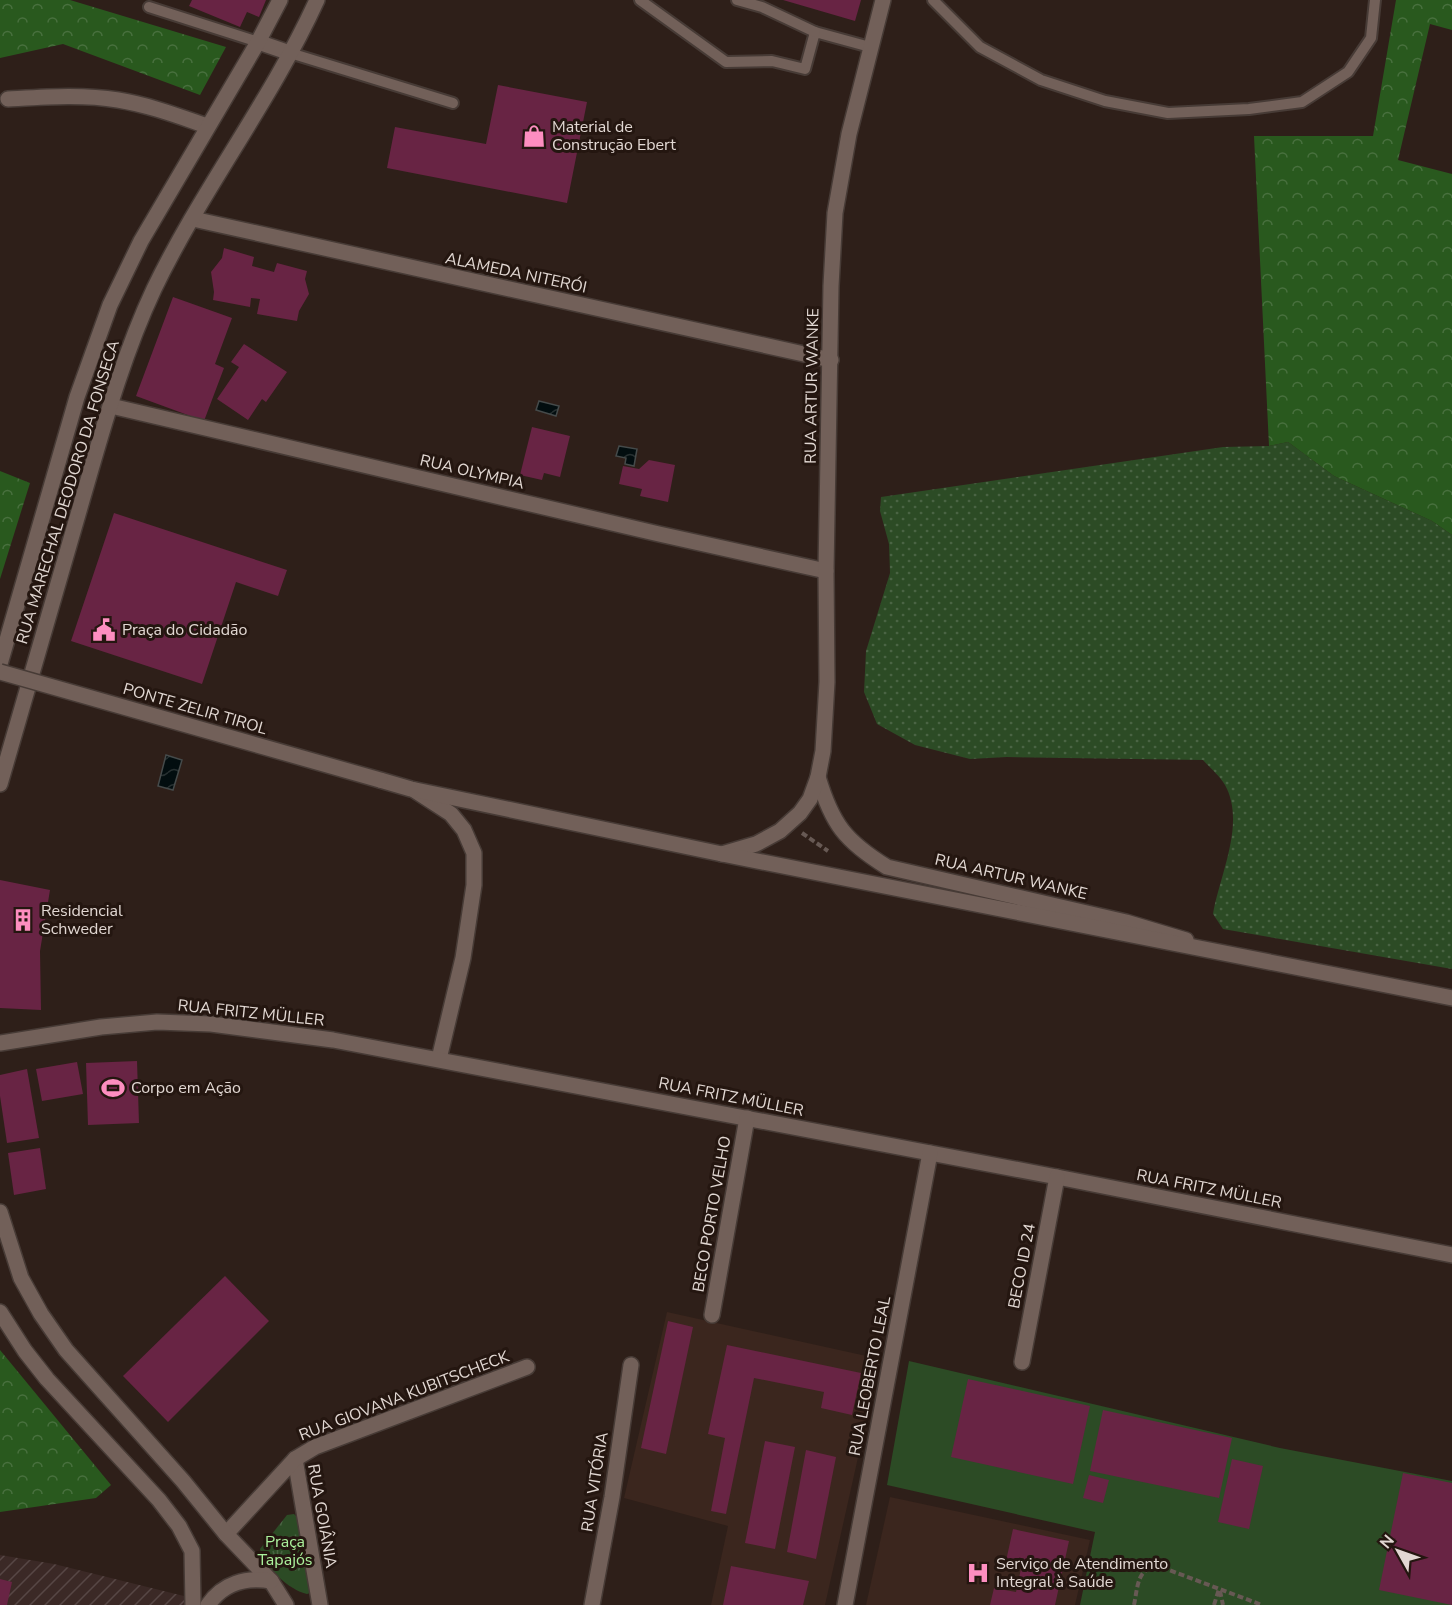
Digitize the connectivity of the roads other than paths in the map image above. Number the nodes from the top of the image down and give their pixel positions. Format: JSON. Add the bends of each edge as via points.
{"nodes":[{"id":1,"x":280,"y":0,"type":"edge"},
{"id":2,"x":317,"y":0,"type":"edge"},
{"id":3,"x":640,"y":0,"type":"edge"},
{"id":4,"x":737,"y":0,"type":"edge"},
{"id":5,"x":883,"y":0,"type":"edge"},
{"id":6,"x":933,"y":0,"type":"edge"},
{"id":7,"x":1375,"y":0,"type":"edge"},
{"id":8,"x":149,"y":7,"type":"dead end"},
{"id":9,"x":815,"y":32,"type":"junction"},
{"id":10,"x":258,"y":42,"type":"junction"},
{"id":11,"x":870,"y":47,"type":"junction"},
{"id":12,"x":290,"y":53,"type":"junction"},
{"id":13,"x":8,"y":99,"type":"dead end"},
{"id":14,"x":453,"y":103,"type":"dead end"},
{"id":15,"x":207,"y":126,"type":"junction"},
{"id":16,"x":193,"y":219,"type":"junction"},
{"id":17,"x":831,"y":360,"type":"junction"},
{"id":18,"x":111,"y":406,"type":"junction"},
{"id":19,"x":826,"y":571,"type":"junction"},
{"id":20,"x":0,"y":664,"type":"edge"},
{"id":21,"x":0,"y":672,"type":"edge"},
{"id":22,"x":30,"y":679,"type":"junction"},
{"id":23,"x":374,"y":776,"type":"junction"},
{"id":24,"x":818,"y":777,"type":"junction"},
{"id":25,"x":0,"y":784,"type":"edge"},
{"id":26,"x":411,"y":789,"type":"junction"},
{"id":27,"x":722,"y":854,"type":"junction"},
{"id":28,"x":1240,"y":956,"type":"junction"},
{"id":29,"x":1452,"y":998,"type":"edge"},
{"id":30,"x":0,"y":1043,"type":"edge"},
{"id":31,"x":439,"y":1059,"type":"junction"},
{"id":32,"x":747,"y":1118,"type":"junction"},
{"id":33,"x":930,"y":1153,"type":"junction"},
{"id":34,"x":1057,"y":1177,"type":"junction"},
{"id":35,"x":0,"y":1212,"type":"edge"},
{"id":36,"x":1452,"y":1255,"type":"edge"},
{"id":37,"x":0,"y":1312,"type":"edge"},
{"id":38,"x":712,"y":1315,"type":"dead end"},
{"id":39,"x":1022,"y":1362,"type":"dead end"},
{"id":40,"x":631,"y":1365,"type":"dead end"},
{"id":41,"x":527,"y":1367,"type":"dead end"},
{"id":42,"x":295,"y":1459,"type":"junction"},
{"id":43,"x":226,"y":1534,"type":"junction"},
{"id":44,"x":271,"y":1581,"type":"junction"},
{"id":45,"x":193,"y":1605,"type":"edge"},
{"id":46,"x":208,"y":1605,"type":"edge"},
{"id":47,"x":286,"y":1605,"type":"edge"},
{"id":48,"x":320,"y":1605,"type":"edge"},
{"id":49,"x":592,"y":1605,"type":"edge"},
{"id":50,"x":845,"y":1605,"type":"edge"}],
"edges":[{"from":1,"to":10,"type":"street","name":"RUA MARECHAL DEODORO DA FONSECA"},
{"from":2,"to":12,"type":"street","name":"RUA MARECHAL DEODORO DA FONSECA"},
{"from":3,"to":9,"type":"lane","via":[[726,62],[772,61],[805,69]]},
{"from":4,"to":9,"type":"lane"},
{"from":5,"to":11,"type":"street","name":"RUA ARTUR WANKE"},
{"from":6,"to":7,"type":"lane","via":[[980,47],[1041,80],[1105,101],[1168,113],[1302,102],[1348,72],[1371,38]]},
{"from":8,"to":10,"type":"lane"},
{"from":9,"to":11,"type":"lane"},
{"from":10,"to":12,"type":"street"},
{"from":10,"to":15,"type":"street","name":"RUA MARECHAL DEODORO DA FONSECA"},
{"from":11,"to":17,"type":"street","name":"RUA ARTUR WANKE","via":[[835,213]]},
{"from":12,"to":14,"type":"lane"},
{"from":12,"to":16,"type":"street","name":"RUA MARECHAL DEODORO DA FONSECA"},
{"from":13,"to":15,"type":"street","via":[[80,96],[119,100]]},
{"from":15,"to":20,"type":"street","name":"RUA MARECHAL DEODORO DA FONSECA","via":[[127,266],[110,305],[77,397]]},
{"from":16,"to":17,"type":"street","name":"ALAMEDA NITERÓI"},
{"from":16,"to":18,"type":"street","name":"RUA MARECHAL DEODORO DA FONSECA","via":[[145,310]]},
{"from":17,"to":19,"type":"street","name":"RUA ARTUR WANKE"},
{"from":18,"to":19,"type":"street","name":"RUA OLYMPIA"},
{"from":18,"to":22,"type":"street","name":"RUA MARECHAL DEODORO DA FONSECA"},
{"from":19,"to":24,"type":"street","name":"RUA ARTUR WANKE","via":[[827,682]]},
{"from":21,"to":23,"type":"street","name":"PONTE ZELIR TIROL","bridge":true},
{"from":22,"to":23,"type":"street"},
{"from":22,"to":25,"type":"street","name":"RUA MARECHAL DEODORO DA FONSECA"},
{"from":23,"to":26,"type":"street"},
{"from":24,"to":27,"type":"street","name":"RUA ARTUR WANKE","via":[[810,799],[780,831],[756,844]]},
{"from":24,"to":28,"type":"street","name":"RUA ARTUR WANKE","via":[[839,828],[866,854],[887,867],[1126,922]]},
{"from":26,"to":27,"type":"street"},
{"from":26,"to":31,"type":"street","via":[[451,814],[464,830],[474,853],[474,885],[463,958]]},
{"from":27,"to":28,"type":"street"},
{"from":28,"to":29,"type":"street"},
{"from":30,"to":31,"type":"street","name":"RUA FRITZ MÜLLER","via":[[157,1022],[267,1030]]},
{"from":31,"to":32,"type":"street","name":"RUA FRITZ MÜLLER"},
{"from":32,"to":33,"type":"street","name":"RUA FRITZ MÜLLER"},
{"from":32,"to":38,"type":"street","name":"BECO PORTO VELHO"},
{"from":33,"to":34,"type":"street","name":"RUA FRITZ MÜLLER"},
{"from":33,"to":50,"type":"street","name":"RUA LEOBERTO LEAL"},
{"from":34,"to":36,"type":"street","name":"RUA FRITZ MÜLLER"},
{"from":34,"to":39,"type":"street","name":"BECO ID 24"},
{"from":35,"to":43,"type":"street","via":[[21,1278],[66,1350]]},
{"from":37,"to":45,"type":"street","via":[[55,1388],[179,1526],[192,1551]]},
{"from":40,"to":49,"type":"street","name":"RUA VITÓRIA"},
{"from":41,"to":42,"type":"street","name":"RUA GIOVANA KUBITSCHECK","via":[[315,1447]]},
{"from":42,"to":43,"type":"street","name":"RUA GOIÂNIA"},
{"from":42,"to":48,"type":"street","name":"RUA GOIÂNIA"},
{"from":43,"to":44,"type":"street"},
{"from":44,"to":46,"type":"street","via":[[254,1578],[239,1582]]},
{"from":44,"to":47,"type":"street"}]}
